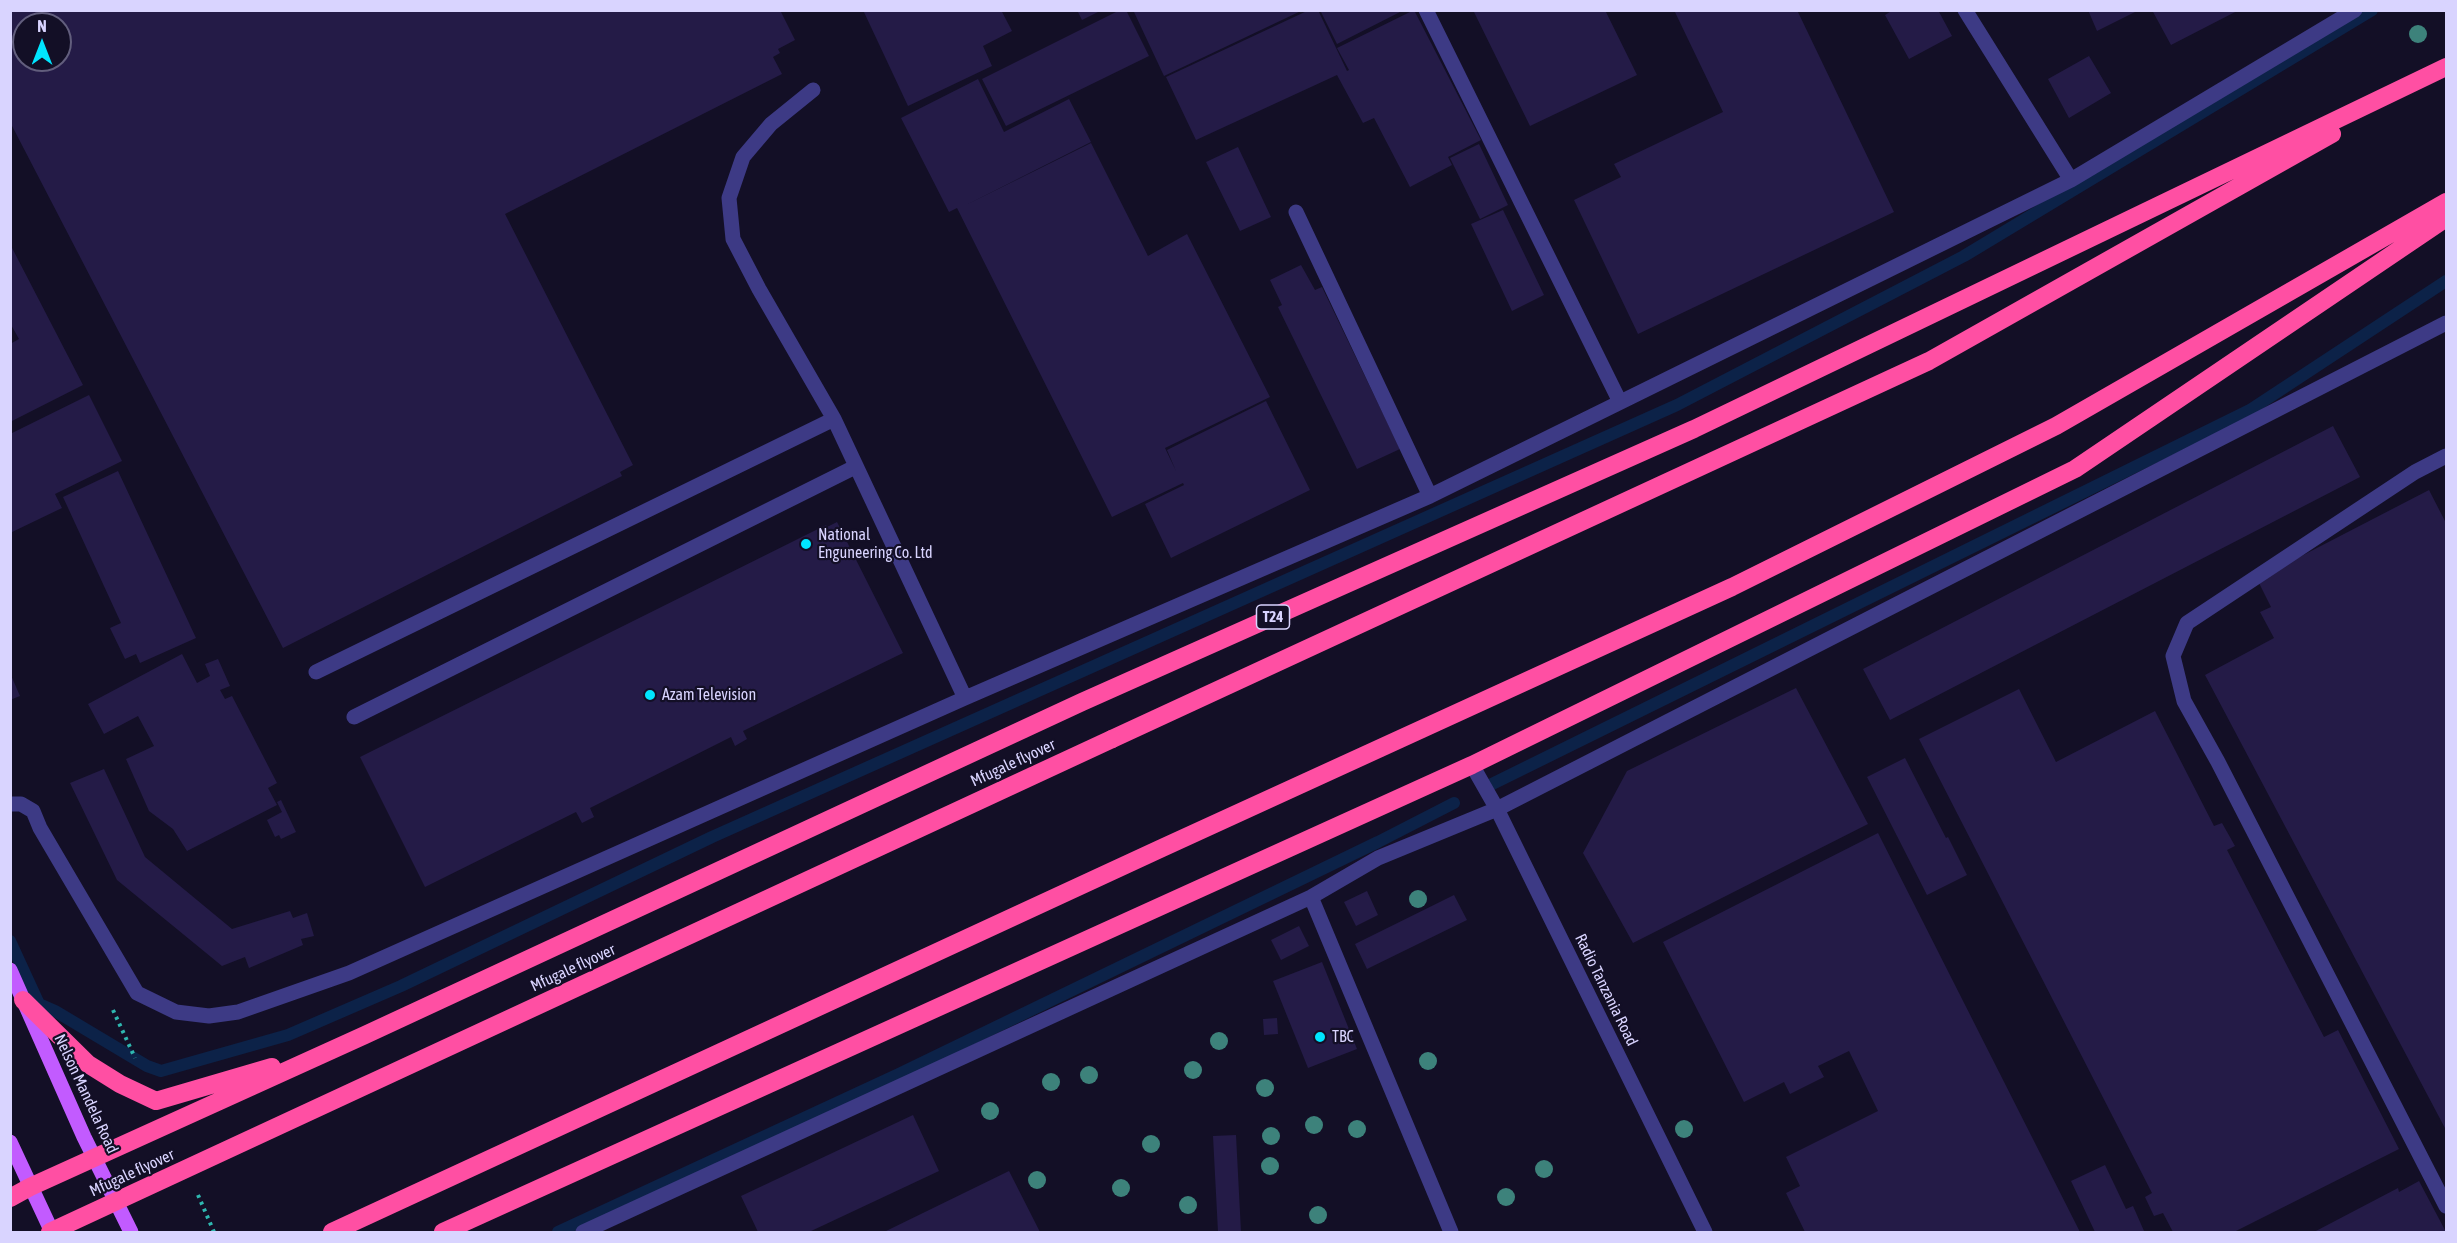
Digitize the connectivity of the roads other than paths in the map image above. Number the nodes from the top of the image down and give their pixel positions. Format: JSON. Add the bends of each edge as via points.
{"nodes":[{"id":1,"x":1426,"y":10,"type":"edge"},
{"id":2,"x":1965,"y":10,"type":"edge"},
{"id":3,"x":2355,"y":10,"type":"edge"},
{"id":4,"x":2446,"y":68,"type":"edge"},
{"id":5,"x":813,"y":90,"type":"dead end"},
{"id":6,"x":2071,"y":180,"type":"junction"},
{"id":7,"x":2446,"y":202,"type":"edge"},
{"id":8,"x":1296,"y":212,"type":"dead end"},
{"id":9,"x":2446,"y":218,"type":"edge"},
{"id":10,"x":2446,"y":323,"type":"edge"},
{"id":11,"x":1620,"y":402,"type":"junction"},
{"id":12,"x":834,"y":419,"type":"junction"},
{"id":13,"x":2446,"y":456,"type":"edge"},
{"id":14,"x":855,"y":467,"type":"junction"},
{"id":15,"x":1430,"y":496,"type":"junction"},
{"id":16,"x":316,"y":672,"type":"dead end"},
{"id":17,"x":965,"y":698,"type":"junction"},
{"id":18,"x":354,"y":717,"type":"dead end"},
{"id":19,"x":1472,"y":765,"type":"junction"},
{"id":20,"x":10,"y":804,"type":"edge"},
{"id":21,"x":1497,"y":809,"type":"junction"},
{"id":22,"x":1311,"y":897,"type":"junction"},
{"id":23,"x":10,"y":970,"type":"edge"},
{"id":24,"x":24,"y":1000,"type":"junction"},
{"id":25,"x":365,"y":1035,"type":"junction"},
{"id":26,"x":10,"y":1142,"type":"edge"},
{"id":27,"x":96,"y":1159,"type":"junction"},
{"id":28,"x":30,"y":1187,"type":"junction"},
{"id":29,"x":10,"y":1198,"type":"edge"},
{"id":30,"x":2446,"y":1206,"type":"edge"},
{"id":31,"x":51,"y":1233,"type":"edge"},
{"id":32,"x":131,"y":1233,"type":"edge"},
{"id":33,"x":332,"y":1233,"type":"edge"},
{"id":34,"x":443,"y":1233,"type":"edge"},
{"id":35,"x":583,"y":1233,"type":"edge"},
{"id":36,"x":1451,"y":1233,"type":"edge"},
{"id":37,"x":1705,"y":1233,"type":"edge"}],
"edges":[{"from":1,"to":11,"type":"street"},
{"from":2,"to":6,"type":"street"},
{"from":3,"to":6,"type":"street"},
{"from":4,"to":25,"type":"highway","number":"T24","via":[[1694,429],[1082,702]]},
{"from":4,"to":31,"type":"highway","name":"Mfugale flyover","bridge":true,"via":[[1929,362]]},
{"from":5,"to":12,"type":"street","via":[[771,124],[743,157],[729,198],[733,239]]},
{"from":6,"to":11,"type":"street"},
{"from":7,"to":33,"type":"highway","via":[[2056,426],[1732,587]]},
{"from":8,"to":15,"type":"street"},
{"from":9,"to":19,"type":"highway","via":[[2075,470]]},
{"from":10,"to":21,"type":"street"},
{"from":11,"to":15,"type":"street"},
{"from":12,"to":14,"type":"street"},
{"from":12,"to":16,"type":"street"},
{"from":13,"to":30,"type":"street","via":[[2415,472],[2187,622],[2173,656],[2184,701]]},
{"from":14,"to":17,"type":"street"},
{"from":14,"to":18,"type":"street"},
{"from":15,"to":17,"type":"street"},
{"from":17,"to":20,"type":"street","via":[[349,973],[238,1012],[209,1016],[176,1012],[137,993],[33,811],[21,804]]},
{"from":19,"to":21,"type":"street","name":"Radio Tanzania Road"},
{"from":19,"to":34,"type":"highway"},
{"from":21,"to":22,"type":"street","via":[[1378,858]]},
{"from":21,"to":37,"type":"street","name":"Radio Tanzania Road"},
{"from":22,"to":35,"type":"street"},
{"from":22,"to":36,"type":"street"},
{"from":23,"to":24,"type":"main road","name":"Nelson Mandela Road"},
{"from":24,"to":25,"type":"highway","via":[[88,1064],[156,1101]]},
{"from":24,"to":27,"type":"main road","name":"Nelson Mandela Road"},
{"from":25,"to":27,"type":"highway","number":"T24"},
{"from":26,"to":28,"type":"main road"},
{"from":27,"to":28,"type":"highway","number":"T24"},
{"from":27,"to":32,"type":"main road","name":"Nelson Mandela Road"},
{"from":28,"to":29,"type":"highway","number":"T24"},
{"from":28,"to":31,"type":"main road"}]}
